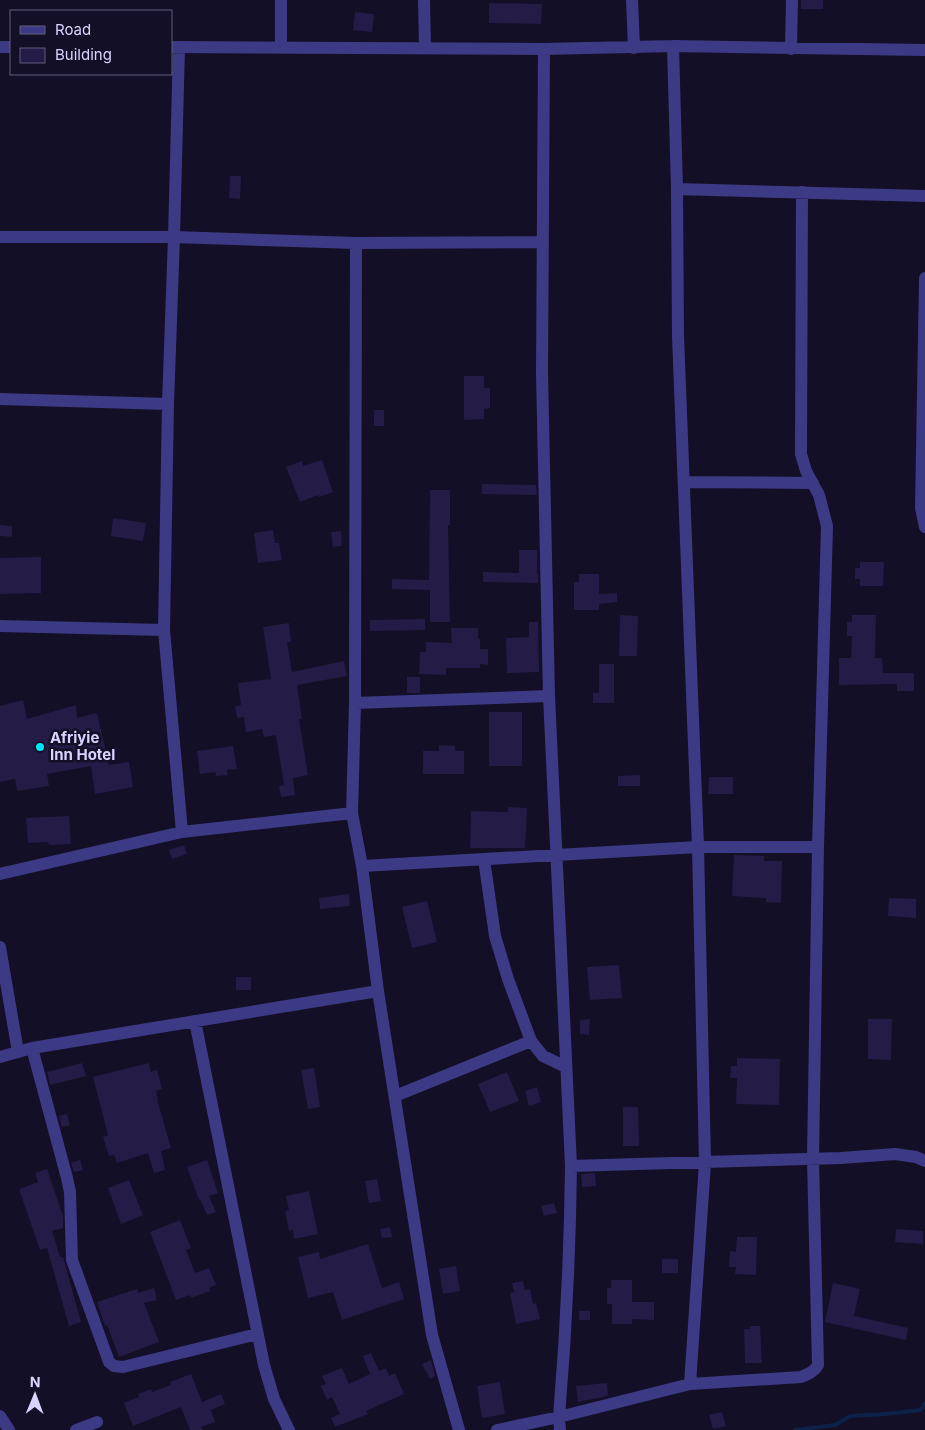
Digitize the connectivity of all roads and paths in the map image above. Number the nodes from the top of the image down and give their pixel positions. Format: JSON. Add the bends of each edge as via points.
{"nodes":[{"id":1,"x":281,"y":0,"type":"edge"},
{"id":2,"x":424,"y":0,"type":"edge"},
{"id":3,"x":632,"y":0,"type":"edge"},
{"id":4,"x":792,"y":0,"type":"edge"},
{"id":5,"x":673,"y":46,"type":"junction"},
{"id":6,"x":175,"y":47,"type":"edge"},
{"id":7,"x":281,"y":47,"type":"junction"},
{"id":8,"x":425,"y":48,"type":"junction"},
{"id":9,"x":634,"y":48,"type":"junction"},
{"id":10,"x":544,"y":49,"type":"junction"},
{"id":11,"x":791,"y":49,"type":"junction"},
{"id":12,"x":925,"y":50,"type":"edge"},
{"id":13,"x":677,"y":189,"type":"junction"},
{"id":14,"x":802,"y":192,"type":"junction"},
{"id":15,"x":925,"y":196,"type":"edge"},
{"id":16,"x":0,"y":237,"type":"edge"},
{"id":17,"x":174,"y":237,"type":"junction"},
{"id":18,"x":543,"y":242,"type":"junction"},
{"id":19,"x":356,"y":243,"type":"junction"},
{"id":20,"x":925,"y":278,"type":"edge"},
{"id":21,"x":0,"y":399,"type":"edge"},
{"id":22,"x":168,"y":404,"type":"junction"},
{"id":23,"x":684,"y":482,"type":"junction"},
{"id":24,"x":813,"y":483,"type":"junction"},
{"id":25,"x":925,"y":527,"type":"edge"},
{"id":26,"x":0,"y":626,"type":"edge"},
{"id":27,"x":164,"y":630,"type":"junction"},
{"id":28,"x":549,"y":696,"type":"junction"},
{"id":29,"x":356,"y":703,"type":"junction"},
{"id":30,"x":352,"y":813,"type":"junction"},
{"id":31,"x":182,"y":832,"type":"junction"},
{"id":32,"x":698,"y":847,"type":"junction"},
{"id":33,"x":818,"y":847,"type":"junction"},
{"id":34,"x":556,"y":855,"type":"junction"},
{"id":35,"x":484,"y":859,"type":"junction"},
{"id":36,"x":362,"y":866,"type":"junction"},
{"id":37,"x":0,"y":874,"type":"edge"},
{"id":38,"x":0,"y":947,"type":"edge"},
{"id":39,"x":378,"y":990,"type":"junction"},
{"id":40,"x":195,"y":1021,"type":"junction"},
{"id":41,"x":532,"y":1041,"type":"junction"},
{"id":42,"x":32,"y":1048,"type":"junction"},
{"id":43,"x":18,"y":1052,"type":"junction"},
{"id":44,"x":0,"y":1057,"type":"edge"},
{"id":45,"x":566,"y":1067,"type":"junction"},
{"id":46,"x":395,"y":1096,"type":"junction"},
{"id":47,"x":925,"y":1155,"type":"edge"},
{"id":48,"x":912,"y":1156,"type":"junction"},
{"id":49,"x":813,"y":1159,"type":"junction"},
{"id":50,"x":925,"y":1161,"type":"edge"},
{"id":51,"x":705,"y":1163,"type":"junction"},
{"id":52,"x":571,"y":1166,"type":"junction"},
{"id":53,"x":257,"y":1334,"type":"junction"},
{"id":54,"x":690,"y":1384,"type":"junction"},
{"id":55,"x":0,"y":1416,"type":"edge"},
{"id":56,"x":97,"y":1422,"type":"dead end"},
{"id":57,"x":559,"y":1424,"type":"edge"},
{"id":58,"x":9,"y":1430,"type":"edge"},
{"id":59,"x":76,"y":1430,"type":"edge"},
{"id":60,"x":289,"y":1430,"type":"edge"},
{"id":61,"x":459,"y":1430,"type":"edge"},
{"id":62,"x":497,"y":1430,"type":"edge"}],
"edges":[{"from":1,"to":7,"type":"street"},
{"from":2,"to":8,"type":"street"},
{"from":3,"to":9,"type":"street"},
{"from":4,"to":11,"type":"street"},
{"from":5,"to":9,"type":"street"},
{"from":5,"to":11,"type":"street"},
{"from":5,"to":13,"type":"street"},
{"from":6,"to":7,"type":"street"},
{"from":6,"to":17,"type":"street"},
{"from":7,"to":8,"type":"street"},
{"from":8,"to":10,"type":"street"},
{"from":9,"to":10,"type":"street"},
{"from":10,"to":18,"type":"street"},
{"from":11,"to":12,"type":"street"},
{"from":13,"to":14,"type":"street"},
{"from":13,"to":23,"type":"street","via":[[678,336]]},
{"from":14,"to":15,"type":"street"},
{"from":14,"to":24,"type":"street","via":[[801,454]]},
{"from":16,"to":17,"type":"street"},
{"from":17,"to":19,"type":"street"},
{"from":17,"to":22,"type":"street"},
{"from":18,"to":19,"type":"street"},
{"from":18,"to":28,"type":"street","via":[[542,373]]},
{"from":19,"to":29,"type":"street"},
{"from":20,"to":25,"type":"street","via":[[921,508]]},
{"from":21,"to":22,"type":"street"},
{"from":22,"to":27,"type":"street"},
{"from":23,"to":24,"type":"street"},
{"from":23,"to":32,"type":"street"},
{"from":24,"to":33,"type":"street","via":[[827,526]]},
{"from":26,"to":27,"type":"street"},
{"from":27,"to":31,"type":"street"},
{"from":28,"to":29,"type":"street"},
{"from":28,"to":34,"type":"street"},
{"from":29,"to":30,"type":"street"},
{"from":30,"to":31,"type":"street"},
{"from":30,"to":36,"type":"street"},
{"from":31,"to":37,"type":"street"},
{"from":32,"to":33,"type":"street"},
{"from":32,"to":34,"type":"street"},
{"from":32,"to":51,"type":"street"},
{"from":33,"to":49,"type":"street"},
{"from":34,"to":35,"type":"street"},
{"from":34,"to":45,"type":"street"},
{"from":35,"to":36,"type":"street"},
{"from":35,"to":41,"type":"street","via":[[495,936]]},
{"from":36,"to":39,"type":"street"},
{"from":38,"to":43,"type":"street"},
{"from":39,"to":40,"type":"street"},
{"from":39,"to":46,"type":"street"},
{"from":40,"to":42,"type":"street"},
{"from":40,"to":53,"type":"street"},
{"from":41,"to":45,"type":"street","via":[[543,1056]]},
{"from":41,"to":46,"type":"street"},
{"from":42,"to":43,"type":"street"},
{"from":42,"to":53,"type":"street","via":[[68,1178],[72,1260],[109,1362],[123,1367]]},
{"from":43,"to":44,"type":"street"},
{"from":45,"to":52,"type":"street"},
{"from":46,"to":61,"type":"street","via":[[432,1335]]},
{"from":47,"to":48,"type":"street"},
{"from":48,"to":49,"type":"street"},
{"from":48,"to":50,"type":"street"},
{"from":49,"to":51,"type":"street"},
{"from":49,"to":54,"type":"street","via":[[818,1365],[801,1377]]},
{"from":51,"to":52,"type":"street"},
{"from":51,"to":54,"type":"street"},
{"from":52,"to":57,"type":"street"},
{"from":53,"to":60,"type":"street","via":[[274,1399]]},
{"from":54,"to":57,"type":"street"},
{"from":55,"to":58,"type":"street"},
{"from":56,"to":59,"type":"street"},
{"from":57,"to":62,"type":"street"}]}
